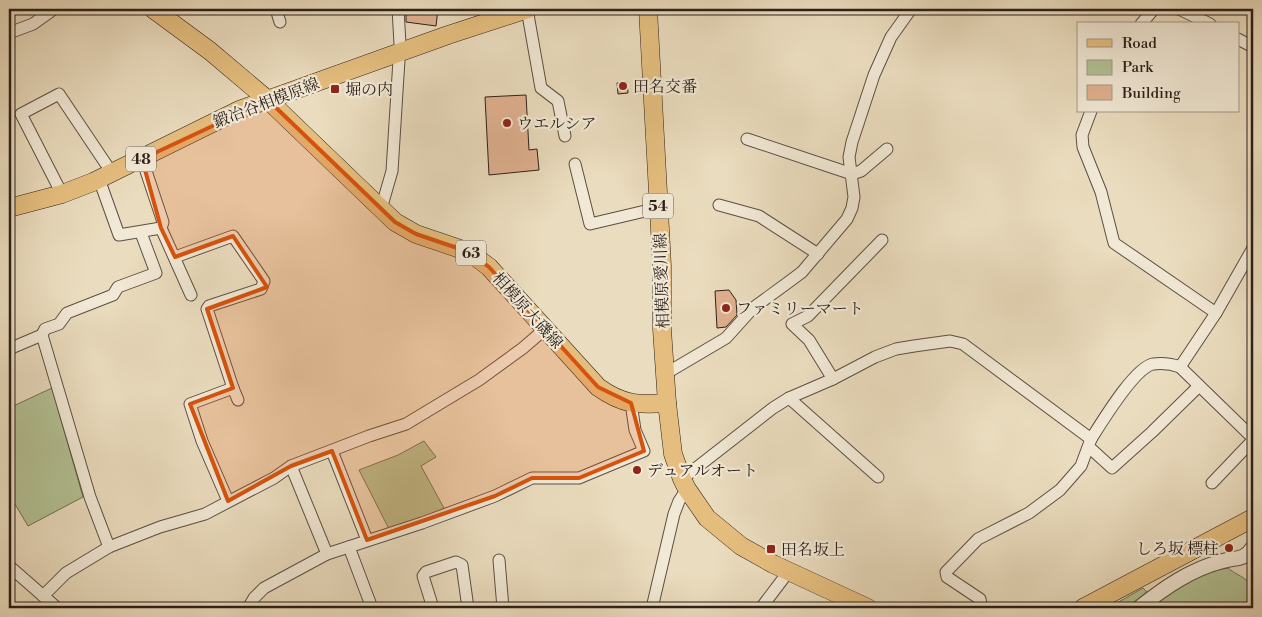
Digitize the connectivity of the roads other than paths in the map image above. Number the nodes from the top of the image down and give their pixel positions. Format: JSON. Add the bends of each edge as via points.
{"nodes":[{"id":1,"x":54,"y":9,"type":"edge"},
{"id":2,"x":153,"y":9,"type":"edge"},
{"id":3,"x":276,"y":9,"type":"edge"},
{"id":4,"x":398,"y":9,"type":"edge"},
{"id":5,"x":527,"y":9,"type":"edge"},
{"id":6,"x":648,"y":9,"type":"edge"},
{"id":7,"x":911,"y":9,"type":"edge"},
{"id":8,"x":1154,"y":9,"type":"edge"},
{"id":9,"x":1179,"y":9,"type":"edge"},
{"id":10,"x":280,"y":22,"type":"dead end"},
{"id":11,"x":1143,"y":22,"type":"edge"},
{"id":12,"x":1206,"y":22,"type":"edge"},
{"id":13,"x":9,"y":33,"type":"edge"},
{"id":14,"x":1240,"y":40,"type":"edge"},
{"id":15,"x":1253,"y":47,"type":"edge"},
{"id":16,"x":399,"y":53,"type":"junction"},
{"id":17,"x":268,"y":100,"type":"junction"},
{"id":18,"x":1090,"y":112,"type":"edge"},
{"id":19,"x":565,"y":136,"type":"dead end"},
{"id":20,"x":748,"y":138,"type":"dead end"},
{"id":21,"x":887,"y":149,"type":"dead end"},
{"id":22,"x":142,"y":159,"type":"junction"},
{"id":23,"x":575,"y":164,"type":"dead end"},
{"id":24,"x":852,"y":174,"type":"junction"},
{"id":25,"x":105,"y":176,"type":"junction"},
{"id":26,"x":62,"y":194,"type":"junction"},
{"id":27,"x":719,"y":205,"type":"dead end"},
{"id":28,"x":9,"y":208,"type":"edge"},
{"id":29,"x":658,"y":208,"type":"junction"},
{"id":30,"x":381,"y":209,"type":"junction"},
{"id":31,"x":162,"y":228,"type":"junction"},
{"id":32,"x":141,"y":233,"type":"junction"},
{"id":33,"x":882,"y":240,"type":"dead end"},
{"id":34,"x":1253,"y":248,"type":"edge"},
{"id":35,"x":818,"y":254,"type":"junction"},
{"id":36,"x":175,"y":257,"type":"junction"},
{"id":37,"x":191,"y":295,"type":"dead end"},
{"id":38,"x":1216,"y":313,"type":"junction"},
{"id":39,"x":545,"y":328,"type":"junction"},
{"id":40,"x":42,"y":335,"type":"junction"},
{"id":41,"x":9,"y":349,"type":"edge"},
{"id":42,"x":1180,"y":367,"type":"junction"},
{"id":43,"x":665,"y":374,"type":"junction"},
{"id":44,"x":833,"y":379,"type":"junction"},
{"id":45,"x":1199,"y":386,"type":"junction"},
{"id":46,"x":233,"y":388,"type":"junction"},
{"id":47,"x":789,"y":398,"type":"junction"},
{"id":48,"x":238,"y":400,"type":"dead end"},
{"id":49,"x":631,"y":403,"type":"junction"},
{"id":50,"x":667,"y":403,"type":"junction"},
{"id":51,"x":1253,"y":439,"type":"edge"},
{"id":52,"x":1090,"y":443,"type":"junction"},
{"id":53,"x":332,"y":451,"type":"junction"},
{"id":54,"x":291,"y":466,"type":"junction"},
{"id":55,"x":878,"y":477,"type":"dead end"},
{"id":56,"x":1212,"y":483,"type":"dead end"},
{"id":57,"x":685,"y":484,"type":"junction"},
{"id":58,"x":228,"y":501,"type":"junction"},
{"id":59,"x":1252,"y":521,"type":"edge"},
{"id":60,"x":367,"y":540,"type":"junction"},
{"id":61,"x":109,"y":547,"type":"junction"},
{"id":62,"x":349,"y":547,"type":"junction"},
{"id":63,"x":1253,"y":547,"type":"edge"},
{"id":64,"x":327,"y":554,"type":"junction"},
{"id":65,"x":499,"y":560,"type":"dead end"},
{"id":66,"x":9,"y":566,"type":"edge"},
{"id":67,"x":789,"y":571,"type":"junction"},
{"id":68,"x":42,"y":596,"type":"junction"},
{"id":69,"x":57,"y":608,"type":"edge"},
{"id":70,"x":248,"y":608,"type":"edge"},
{"id":71,"x":372,"y":608,"type":"edge"},
{"id":72,"x":433,"y":608,"type":"edge"},
{"id":73,"x":468,"y":608,"type":"edge"},
{"id":74,"x":503,"y":608,"type":"edge"},
{"id":75,"x":652,"y":608,"type":"edge"},
{"id":76,"x":761,"y":608,"type":"edge"},
{"id":77,"x":868,"y":608,"type":"edge"},
{"id":78,"x":979,"y":608,"type":"edge"},
{"id":79,"x":1083,"y":608,"type":"edge"},
{"id":80,"x":1139,"y":608,"type":"edge"}],
"edges":[{"from":1,"to":13,"type":"street","via":[[33,24]]},
{"from":2,"to":17,"type":"main road","name":"相模原大磯線","number":"63","via":[[210,50]]},
{"from":3,"to":10,"type":"street"},
{"from":4,"to":16,"type":"street"},
{"from":5,"to":16,"type":"main road","name":"鍛冶谷相模原線","number":"48"},
{"from":5,"to":19,"type":"street","via":[[541,88],[558,101]]},
{"from":6,"to":29,"type":"main road","name":"相模原愛川線","number":"54"},
{"from":7,"to":24,"type":"street","via":[[891,37],[874,75],[852,142],[849,157]]},
{"from":8,"to":11,"type":"street"},
{"from":9,"to":12,"type":"street"},
{"from":14,"to":15,"type":"street"},
{"from":16,"to":17,"type":"main road","name":"鍛冶谷相模原線","number":"48"},
{"from":16,"to":30,"type":"street","via":[[392,171]]},
{"from":17,"to":22,"type":"main road","name":"鍛冶谷相模原線","number":"48","via":[[239,110]]},
{"from":17,"to":30,"type":"main road","name":"相模原大磯線","number":"63"},
{"from":18,"to":38,"type":"street","via":[[1082,135],[1083,147],[1101,192],[1114,243]]},
{"from":20,"to":24,"type":"street"},
{"from":21,"to":24,"type":"street","via":[[861,171]]},
{"from":22,"to":25,"type":"main road","name":"鍛冶谷相模原線","number":"48"},
{"from":22,"to":31,"type":"street","via":[[163,222]]},
{"from":23,"to":29,"type":"street","via":[[590,224]]},
{"from":24,"to":35,"type":"street","via":[[854,197],[848,219]]},
{"from":25,"to":26,"type":"main road","name":"鍛冶谷相模原線","number":"48"},
{"from":25,"to":26,"type":"street","via":[[59,94],[21,114]]},
{"from":25,"to":32,"type":"street","via":[[119,235]]},
{"from":26,"to":28,"type":"main road","name":"鍛冶谷相模原線","number":"48"},
{"from":27,"to":35,"type":"street","via":[[759,216]]},
{"from":29,"to":43,"type":"main road","name":"相模原愛川線","number":"54"},
{"from":30,"to":39,"type":"main road","name":"相模原大磯線","number":"63","via":[[411,232],[477,257]]},
{"from":31,"to":32,"type":"street"},
{"from":31,"to":36,"type":"street"},
{"from":32,"to":40,"type":"street","via":[[156,273],[118,287],[113,295],[67,313],[59,324],[45,329]]},
{"from":33,"to":44,"type":"street","via":[[808,316],[792,324],[808,340]]},
{"from":34,"to":38,"type":"street"},
{"from":35,"to":43,"type":"street","via":[[790,282],[752,308],[726,338]]},
{"from":36,"to":37,"type":"street"},
{"from":36,"to":46,"type":"street","via":[[233,236],[264,281],[261,289],[206,309]]},
{"from":38,"to":42,"type":"street"},
{"from":39,"to":49,"type":"main road","name":"相模原大磯線","number":"63","via":[[598,387]]},
{"from":39,"to":53,"type":"street","via":[[479,380],[422,415]]},
{"from":40,"to":41,"type":"street"},
{"from":40,"to":61,"type":"street","via":[[90,497]]},
{"from":42,"to":45,"type":"street"},
{"from":42,"to":52,"type":"street","via":[[1152,364],[1143,369]]},
{"from":43,"to":50,"type":"main road","name":"相模原愛川線","number":"54"},
{"from":44,"to":47,"type":"street"},
{"from":44,"to":52,"type":"street","via":[[896,349],[957,342]]},
{"from":45,"to":51,"type":"street"},
{"from":45,"to":52,"type":"street","via":[[1112,468]]},
{"from":46,"to":48,"type":"street"},
{"from":46,"to":58,"type":"street","via":[[190,404]]},
{"from":47,"to":55,"type":"street"},
{"from":47,"to":57,"type":"street","via":[[764,415]]},
{"from":49,"to":50,"type":"main road","name":"相模原大磯線","number":"63"},
{"from":49,"to":60,"type":"street","via":[[635,430],[644,451],[579,478],[532,478],[495,496]]},
{"from":50,"to":57,"type":"main road","via":[[673,454]]},
{"from":51,"to":56,"type":"street"},
{"from":52,"to":78,"type":"street","via":[[1081,466],[1060,490],[1029,513],[978,539],[946,572],[947,577],[980,599]]},
{"from":53,"to":54,"type":"street"},
{"from":53,"to":60,"type":"street"},
{"from":54,"to":58,"type":"street"},
{"from":54,"to":64,"type":"street"},
{"from":57,"to":67,"type":"main road","via":[[707,518],[727,536],[757,556]]},
{"from":57,"to":75,"type":"street","via":[[674,514]]},
{"from":58,"to":61,"type":"street","via":[[205,514]]},
{"from":59,"to":79,"type":"main road"},
{"from":60,"to":62,"type":"street"},
{"from":61,"to":68,"type":"street","via":[[66,573]]},
{"from":62,"to":64,"type":"street"},
{"from":62,"to":71,"type":"street"},
{"from":63,"to":80,"type":"street","via":[[1242,558],[1214,564],[1182,578]]},
{"from":64,"to":70,"type":"street","via":[[264,588]]},
{"from":65,"to":74,"type":"street"},
{"from":66,"to":68,"type":"street"},
{"from":67,"to":76,"type":"street"},
{"from":67,"to":77,"type":"main road"},
{"from":68,"to":69,"type":"street"},
{"from":72,"to":73,"type":"street","via":[[423,580],[424,574],[456,562],[462,565]]}]}
